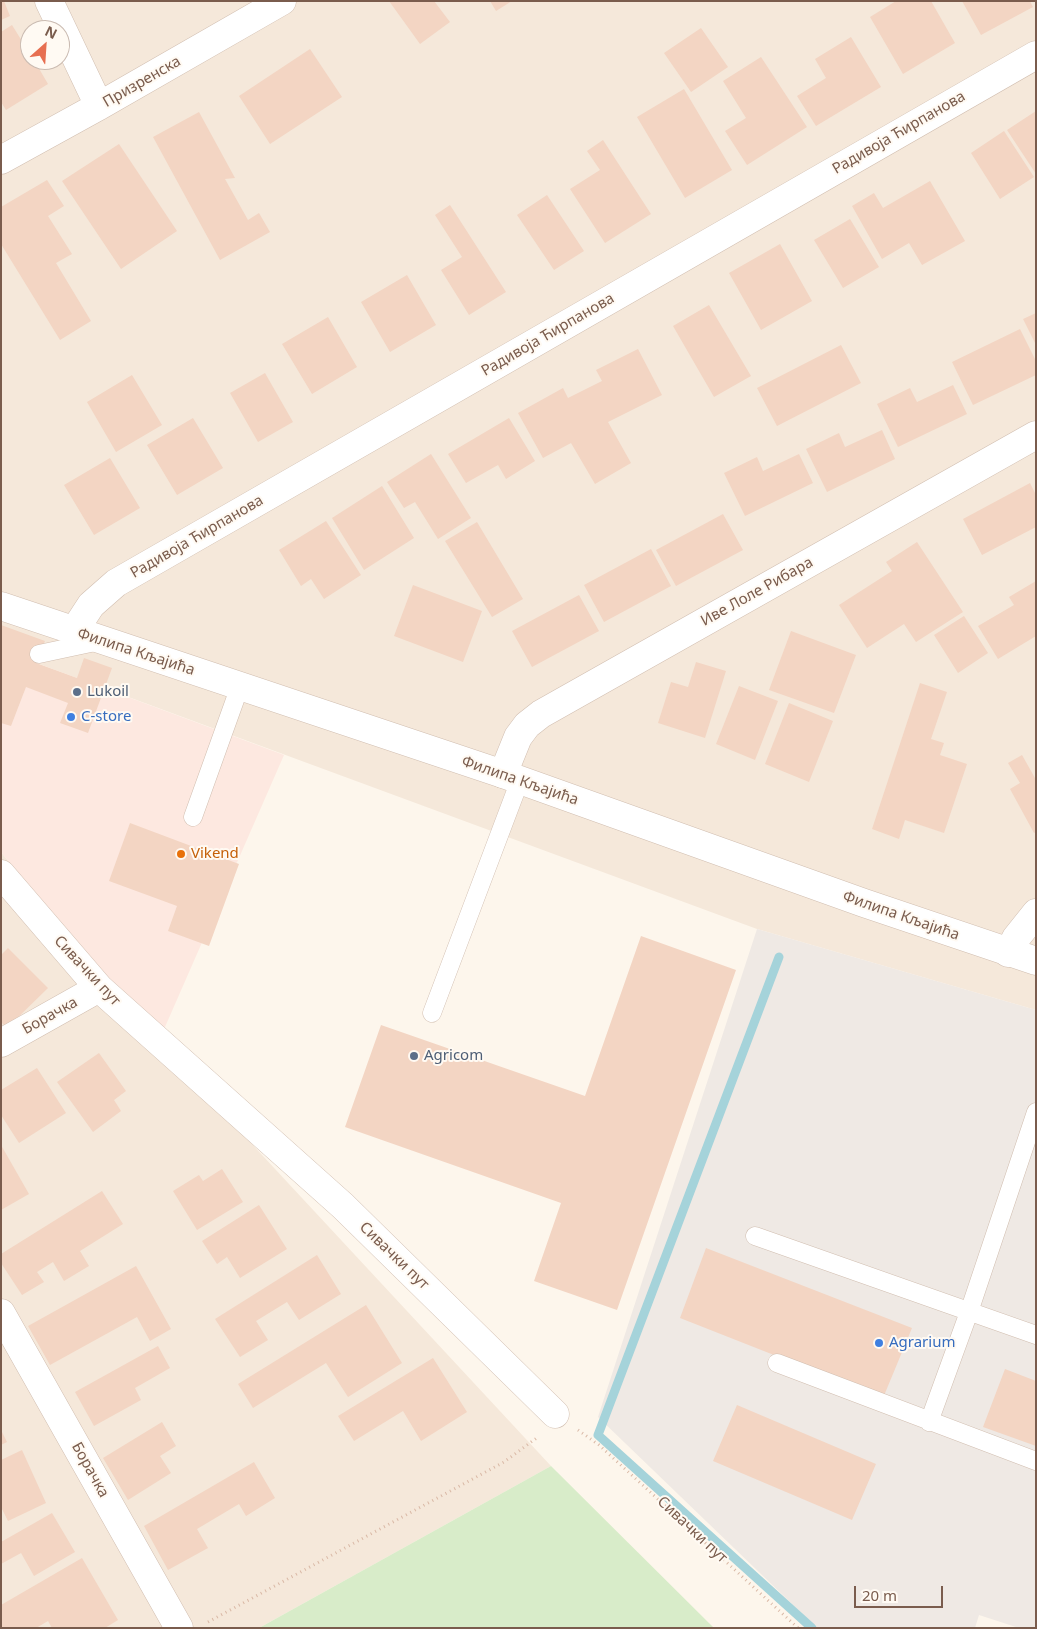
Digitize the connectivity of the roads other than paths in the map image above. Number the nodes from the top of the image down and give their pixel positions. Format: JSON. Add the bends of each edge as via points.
{"nodes":[{"id":1,"x":49,"y":1,"type":"edge"},
{"id":2,"x":282,"y":1,"type":"edge"},
{"id":3,"x":1036,"y":55,"type":"edge"},
{"id":4,"x":99,"y":106,"type":"junction"},
{"id":5,"x":1,"y":160,"type":"edge"},
{"id":6,"x":1036,"y":435,"type":"edge"},
{"id":7,"x":1,"y":606,"type":"edge"},
{"id":8,"x":74,"y":631,"type":"junction"},
{"id":9,"x":102,"y":640,"type":"junction"},
{"id":10,"x":39,"y":654,"type":"dead end"},
{"id":11,"x":240,"y":686,"type":"junction"},
{"id":12,"x":512,"y":777,"type":"junction"},
{"id":13,"x":193,"y":817,"type":"dead end"},
{"id":14,"x":1,"y":874,"type":"edge"},
{"id":15,"x":1036,"y":913,"type":"edge"},
{"id":16,"x":1008,"y":953,"type":"junction"},
{"id":17,"x":1036,"y":961,"type":"edge"},
{"id":18,"x":99,"y":988,"type":"junction"},
{"id":19,"x":432,"y":1013,"type":"dead end"},
{"id":20,"x":1,"y":1043,"type":"edge"},
{"id":21,"x":1036,"y":1112,"type":"edge"},
{"id":22,"x":755,"y":1236,"type":"dead end"},
{"id":23,"x":969,"y":1312,"type":"junction"},
{"id":24,"x":1,"y":1313,"type":"edge"},
{"id":25,"x":1036,"y":1335,"type":"edge"},
{"id":26,"x":777,"y":1363,"type":"dead end"},
{"id":27,"x":555,"y":1414,"type":"road end"},
{"id":28,"x":929,"y":1422,"type":"junction"},
{"id":29,"x":1036,"y":1461,"type":"edge"},
{"id":30,"x":179,"y":1628,"type":"edge"}],
"edges":[{"from":1,"to":4,"type":"street"},
{"from":2,"to":4,"type":"street","name":"Призренска"},
{"from":3,"to":8,"type":"street","name":"Радивоја Ћирпанова","via":[[116,583],[91,605]]},
{"from":4,"to":5,"type":"street","name":"Призренска"},
{"from":6,"to":12,"type":"street","name":"Иве Лоле Рибара","via":[[541,714],[518,737]]},
{"from":7,"to":8,"type":"street","name":"Филипа Кљајића"},
{"from":8,"to":9,"type":"street","name":"Филипа Кљајића"},
{"from":9,"to":10,"type":"lane"},
{"from":9,"to":11,"type":"street","name":"Филипа Кљајића"},
{"from":11,"to":12,"type":"street","name":"Филипа Кљајића"},
{"from":11,"to":13,"type":"lane"},
{"from":12,"to":16,"type":"street","name":"Филипа Кљајића"},
{"from":12,"to":19,"type":"lane"},
{"from":14,"to":18,"type":"street","name":"Сивачки пут"},
{"from":15,"to":16,"type":"street"},
{"from":16,"to":17,"type":"street","name":"Филипа Кљајића"},
{"from":18,"to":20,"type":"street","name":"Борачка"},
{"from":18,"to":27,"type":"street","name":"Сивачки пут","via":[[343,1206]]},
{"from":21,"to":23,"type":"lane"},
{"from":22,"to":23,"type":"lane"},
{"from":23,"to":25,"type":"lane"},
{"from":23,"to":28,"type":"lane"},
{"from":24,"to":30,"type":"street","name":"Борачка"},
{"from":26,"to":28,"type":"lane"},
{"from":28,"to":29,"type":"lane"}]}
